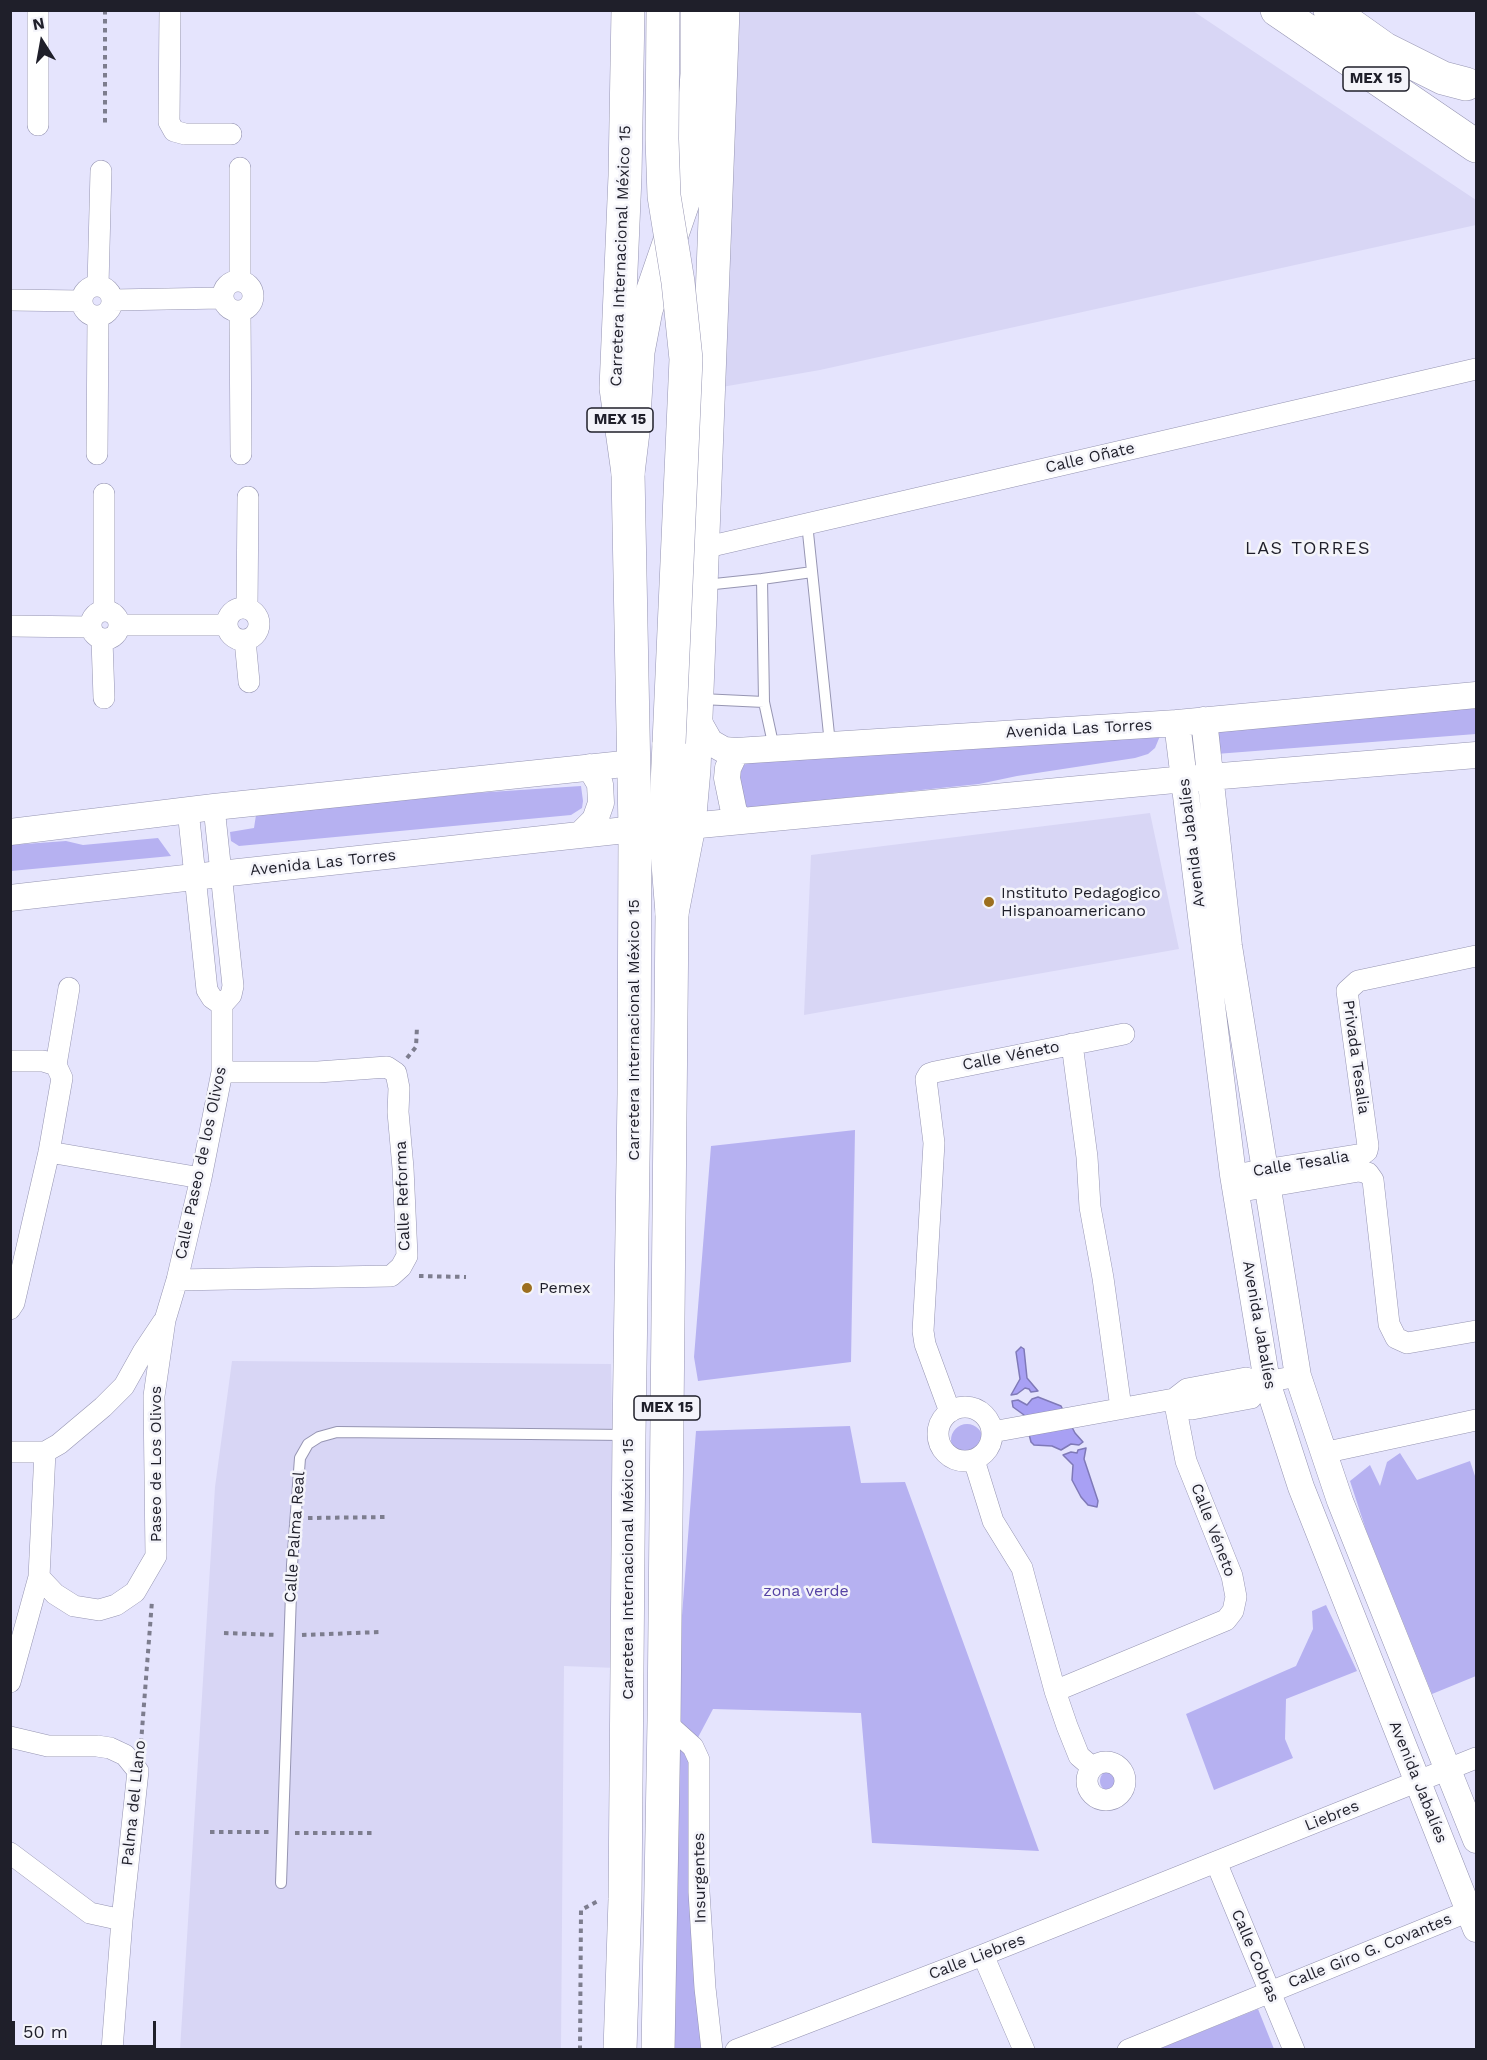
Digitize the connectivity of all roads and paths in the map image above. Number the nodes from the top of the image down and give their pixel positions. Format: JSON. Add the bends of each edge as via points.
{"nodes":[{"id":1,"x":38,"y":10,"type":"edge"},
{"id":2,"x":105,"y":10,"type":"edge"},
{"id":3,"x":170,"y":10,"type":"edge"},
{"id":4,"x":628,"y":10,"type":"edge"},
{"id":5,"x":663,"y":10,"type":"edge"},
{"id":6,"x":697,"y":10,"type":"edge"},
{"id":7,"x":723,"y":10,"type":"edge"},
{"id":8,"x":1277,"y":10,"type":"edge"},
{"id":9,"x":1330,"y":10,"type":"edge"},
{"id":10,"x":1365,"y":10,"type":"edge"},
{"id":11,"x":1471,"y":88,"type":"edge"},
{"id":12,"x":105,"y":123,"type":"dead end"},
{"id":13,"x":38,"y":125,"type":"dead end"},
{"id":14,"x":231,"y":134,"type":"dead end"},
{"id":15,"x":1476,"y":146,"type":"edge"},
{"id":16,"x":240,"y":168,"type":"dead end"},
{"id":17,"x":101,"y":171,"type":"dead end"},
{"id":18,"x":240,"y":281,"type":"junction"},
{"id":19,"x":98,"y":285,"type":"junction"},
{"id":20,"x":222,"y":298,"type":"junction"},
{"id":21,"x":10,"y":300,"type":"edge"},
{"id":22,"x":113,"y":300,"type":"junction"},
{"id":23,"x":81,"y":301,"type":"junction"},
{"id":24,"x":240,"y":312,"type":"junction"},
{"id":25,"x":98,"y":317,"type":"junction"},
{"id":26,"x":1476,"y":369,"type":"edge"},
{"id":27,"x":97,"y":454,"type":"dead end"},
{"id":28,"x":241,"y":454,"type":"dead end"},
{"id":29,"x":627,"y":473,"type":"junction"},
{"id":30,"x":104,"y":494,"type":"dead end"},
{"id":31,"x":248,"y":497,"type":"dead end"},
{"id":32,"x":807,"y":523,"type":"junction"},
{"id":33,"x":703,"y":548,"type":"junction"},
{"id":34,"x":812,"y":572,"type":"junction"},
{"id":35,"x":762,"y":579,"type":"junction"},
{"id":36,"x":701,"y":585,"type":"junction"},
{"id":37,"x":247,"y":608,"type":"junction"},
{"id":38,"x":104,"y":611,"type":"junction"},
{"id":39,"x":120,"y":625,"type":"junction"},
{"id":40,"x":226,"y":625,"type":"junction"},
{"id":41,"x":10,"y":626,"type":"edge"},
{"id":42,"x":96,"y":634,"type":"junction"},
{"id":43,"x":245,"y":640,"type":"junction"},
{"id":44,"x":249,"y":682,"type":"dead end"},
{"id":45,"x":1476,"y":695,"type":"edge"},
{"id":46,"x":104,"y":698,"type":"dead end"},
{"id":47,"x":764,"y":702,"type":"junction"},
{"id":48,"x":697,"y":709,"type":"junction"},
{"id":49,"x":1204,"y":720,"type":"junction"},
{"id":50,"x":1177,"y":723,"type":"junction"},
{"id":51,"x":830,"y":744,"type":"junction"},
{"id":52,"x":774,"y":748,"type":"junction"},
{"id":53,"x":736,"y":751,"type":"junction"},
{"id":54,"x":1476,"y":754,"type":"edge"},
{"id":55,"x":633,"y":763,"type":"junction"},
{"id":56,"x":590,"y":767,"type":"junction"},
{"id":57,"x":1197,"y":779,"type":"junction"},
{"id":58,"x":214,"y":807,"type":"junction"},
{"id":59,"x":188,"y":810,"type":"junction"},
{"id":60,"x":741,"y":821,"type":"junction"},
{"id":61,"x":690,"y":826,"type":"junction"},
{"id":62,"x":635,"y":829,"type":"junction"},
{"id":63,"x":10,"y":832,"type":"edge"},
{"id":64,"x":580,"y":835,"type":"junction"},
{"id":65,"x":220,"y":874,"type":"junction"},
{"id":66,"x":194,"y":877,"type":"junction"},
{"id":67,"x":10,"y":898,"type":"edge"},
{"id":68,"x":672,"y":913,"type":"junction"},
{"id":69,"x":1476,"y":956,"type":"edge"},
{"id":70,"x":69,"y":988,"type":"dead end"},
{"id":71,"x":222,"y":1005,"type":"junction"},
{"id":72,"x":417,"y":1027,"type":"dead end"},
{"id":73,"x":1124,"y":1035,"type":"dead end"},
{"id":74,"x":1072,"y":1044,"type":"junction"},
{"id":75,"x":10,"y":1061,"type":"edge"},
{"id":76,"x":56,"y":1065,"type":"junction"},
{"id":77,"x":222,"y":1072,"type":"junction"},
{"id":78,"x":396,"y":1073,"type":"junction"},
{"id":79,"x":1367,"y":1151,"type":"joint"},
{"id":80,"x":49,"y":1152,"type":"junction"},
{"id":81,"x":201,"y":1178,"type":"junction"},
{"id":82,"x":1266,"y":1179,"type":"junction"},
{"id":83,"x":1235,"y":1184,"type":"junction"},
{"id":84,"x":391,"y":1276,"type":"junction"},
{"id":85,"x":466,"y":1277,"type":"dead end"},
{"id":86,"x":177,"y":1280,"type":"junction"},
{"id":87,"x":10,"y":1309,"type":"edge"},
{"id":88,"x":165,"y":1320,"type":"junction"},
{"id":89,"x":1476,"y":1331,"type":"edge"},
{"id":90,"x":1298,"y":1376,"type":"junction"},
{"id":91,"x":1264,"y":1382,"type":"junction"},
{"id":92,"x":124,"y":1386,"type":"junction"},
{"id":93,"x":154,"y":1396,"type":"junction"},
{"id":94,"x":1175,"y":1398,"type":"junction"},
{"id":95,"x":1121,"y":1408,"type":"junction"},
{"id":96,"x":950,"y":1412,"type":"junction"},
{"id":97,"x":1476,"y":1420,"type":"edge"},
{"id":98,"x":1002,"y":1429,"type":"junction"},
{"id":99,"x":629,"y":1435,"type":"junction"},
{"id":100,"x":10,"y":1452,"type":"edge"},
{"id":101,"x":45,"y":1452,"type":"junction"},
{"id":102,"x":1323,"y":1453,"type":"junction"},
{"id":103,"x":974,"y":1460,"type":"junction"},
{"id":104,"x":1340,"y":1501,"type":"junction"},
{"id":105,"x":1312,"y":1514,"type":"junction"},
{"id":106,"x":389,"y":1517,"type":"dead end"},
{"id":107,"x":295,"y":1518,"type":"junction"},
{"id":108,"x":39,"y":1577,"type":"junction"},
{"id":109,"x":152,"y":1599,"type":"dead end"},
{"id":110,"x":10,"y":1682,"type":"edge"},
{"id":111,"x":1055,"y":1692,"type":"junction"},
{"id":112,"x":664,"y":1721,"type":"junction"},
{"id":113,"x":10,"y":1737,"type":"edge"},
{"id":114,"x":1476,"y":1758,"type":"edge"},
{"id":115,"x":1092,"y":1767,"type":"dead end"},
{"id":116,"x":1448,"y":1769,"type":"junction"},
{"id":117,"x":138,"y":1771,"type":"junction"},
{"id":118,"x":1417,"y":1782,"type":"junction"},
{"id":119,"x":1476,"y":1840,"type":"edge"},
{"id":120,"x":10,"y":1853,"type":"edge"},
{"id":121,"x":1216,"y":1862,"type":"junction"},
{"id":122,"x":281,"y":1883,"type":"dead end"},
{"id":123,"x":625,"y":1899,"type":"junction"},
{"id":124,"x":1472,"y":1907,"type":"edge"},
{"id":125,"x":122,"y":1920,"type":"junction"},
{"id":126,"x":983,"y":1955,"type":"junction"},
{"id":127,"x":1270,"y":1991,"type":"junction"},
{"id":128,"x":10,"y":2042,"type":"edge"},
{"id":129,"x":1134,"y":2048,"type":"edge"},
{"id":130,"x":21,"y":2049,"type":"edge"},
{"id":131,"x":112,"y":2049,"type":"edge"},
{"id":132,"x":580,"y":2049,"type":"edge"},
{"id":133,"x":620,"y":2049,"type":"edge"},
{"id":134,"x":658,"y":2049,"type":"edge"},
{"id":135,"x":712,"y":2049,"type":"edge"},
{"id":136,"x":736,"y":2049,"type":"edge"},
{"id":137,"x":1024,"y":2049,"type":"edge"},
{"id":138,"x":1294,"y":2049,"type":"edge"}],
"edges":[{"from":1,"to":13,"type":"street"},
{"from":2,"to":12,"type":"path"},
{"from":3,"to":14,"type":"street","via":[[169,122],[174,132]]},
{"from":4,"to":29,"type":"main road","name":"Carretera Internacional México 15","number":"MEX 15","via":[[616,388]]},
{"from":5,"to":68,"type":"main road","number":"MEX 15","bridge":true,"via":[[663,196],[684,323],[686,359],[665,827]]},
{"from":6,"to":29,"type":"main road","via":[[697,74],[688,188],[646,310],[638,352]]},
{"from":7,"to":33,"type":"main road","number":"MEX 15"},
{"from":8,"to":15,"type":"main road","number":"MEX 15"},
{"from":9,"to":11,"type":"main road","via":[[1385,49]]},
{"from":10,"to":11,"type":"main road","number":"MEX 15"},
{"from":16,"to":18,"type":"street"},
{"from":17,"to":19,"type":"street"},
{"from":18,"to":20,"type":"street","via":[[230,282]]},
{"from":18,"to":24,"type":"street","via":[[253,291],[253,300]]},
{"from":19,"to":22,"type":"street","via":[[111,293]]},
{"from":19,"to":23,"type":"street","via":[[86,290]]},
{"from":20,"to":22,"type":"street"},
{"from":20,"to":24,"type":"street","via":[[231,311]]},
{"from":21,"to":23,"type":"street"},
{"from":22,"to":25,"type":"street","via":[[106,314]]},
{"from":23,"to":25,"type":"street","via":[[90,315]]},
{"from":24,"to":28,"type":"street"},
{"from":25,"to":27,"type":"street"},
{"from":26,"to":32,"type":"street","name":"Calle Oñate"},
{"from":29,"to":55,"type":"main road","name":"Carretera Internacional México 15","number":"MEX 15"},
{"from":30,"to":38,"type":"street"},
{"from":31,"to":37,"type":"street"},
{"from":32,"to":33,"type":"street","name":"Calle Oñate"},
{"from":32,"to":34,"type":"lane"},
{"from":33,"to":36,"type":"main road","number":"MEX 15"},
{"from":34,"to":35,"type":"lane"},
{"from":34,"to":51,"type":"lane"},
{"from":35,"to":36,"type":"lane"},
{"from":35,"to":47,"type":"lane"},
{"from":36,"to":48,"type":"main road","number":"MEX 15"},
{"from":37,"to":40,"type":"street","via":[[232,611]]},
{"from":37,"to":43,"type":"street","via":[[259,620],[253,637]]},
{"from":38,"to":39,"type":"street","via":[[113,613]]},
{"from":38,"to":42,"type":"street","via":[[91,619]]},
{"from":39,"to":40,"type":"street"},
{"from":39,"to":42,"type":"street","via":[[112,638]]},
{"from":40,"to":43,"type":"street","via":[[236,639]]},
{"from":41,"to":42,"type":"street"},
{"from":42,"to":46,"type":"street"},
{"from":43,"to":44,"type":"street"},
{"from":45,"to":49,"type":"street","name":"Avenida Las Torres"},
{"from":47,"to":48,"type":"lane"},
{"from":47,"to":52,"type":"lane"},
{"from":48,"to":53,"type":"street","name":"Avenida Las Torres","via":[[710,742]]},
{"from":48,"to":61,"type":"main road","number":"MEX 15"},
{"from":49,"to":50,"type":"street","name":"Avenida Las Torres"},
{"from":49,"to":57,"type":"street","name":"Avenida Jabalíes"},
{"from":50,"to":51,"type":"street","name":"Avenida Las Torres"},
{"from":50,"to":57,"type":"street","name":"Avenida Jabalíes"},
{"from":51,"to":52,"type":"street","name":"Avenida Las Torres"},
{"from":52,"to":53,"type":"street","name":"Avenida Las Torres"},
{"from":53,"to":60,"type":"street","via":[[727,778],[734,812]]},
{"from":54,"to":57,"type":"street"},
{"from":55,"to":56,"type":"street"},
{"from":55,"to":62,"type":"main road","name":"Carretera Internacional México 15","number":"MEX 15"},
{"from":56,"to":58,"type":"street"},
{"from":56,"to":64,"type":"street","via":[[600,784],[601,804],[595,820]]},
{"from":57,"to":60,"type":"street"},
{"from":57,"to":82,"type":"street","name":"Avenida Jabalíes","via":[[1229,946]]},
{"from":57,"to":83,"type":"street","name":"Avenida Jabalíes","via":[[1202,934]]},
{"from":58,"to":59,"type":"street"},
{"from":58,"to":65,"type":"street","name":"Calle Paseo de los Olivos"},
{"from":59,"to":63,"type":"street"},
{"from":59,"to":66,"type":"street"},
{"from":60,"to":61,"type":"street"},
{"from":61,"to":68,"type":"main road","number":"MEX 15"},
{"from":62,"to":64,"type":"street","name":"Avenida Las Torres"},
{"from":62,"to":99,"type":"main road","name":"Carretera Internacional México 15","number":"MEX 15"},
{"from":64,"to":65,"type":"street","name":"Avenida Las Torres"},
{"from":65,"to":66,"type":"street","name":"Avenida Las Torres"},
{"from":65,"to":71,"type":"street","name":"Calle Paseo de los Olivos","via":[[233,986]]},
{"from":66,"to":67,"type":"street","name":"Avenida Las Torres"},
{"from":66,"to":71,"type":"street","via":[[207,990]]},
{"from":68,"to":112,"type":"main road","number":"MEX 15"},
{"from":69,"to":79,"type":"street","name":"Privada Tesalia","via":[[1358,981],[1347,992]]},
{"from":70,"to":76,"type":"street"},
{"from":71,"to":77,"type":"street","name":"Calle Paseo de los Olivos"},
{"from":72,"to":78,"type":"path","via":[[416,1047]]},
{"from":73,"to":74,"type":"street"},
{"from":74,"to":95,"type":"street","name":"Calle Véneto","via":[[1088,1157],[1090,1207]]},
{"from":74,"to":96,"type":"street","name":"Calle Véneto","via":[[935,1072],[926,1079],[934,1143],[923,1330]]},
{"from":75,"to":76,"type":"street"},
{"from":76,"to":80,"type":"street","via":[[62,1078]]},
{"from":77,"to":78,"type":"street","via":[[387,1067]]},
{"from":77,"to":81,"type":"street","name":"Calle Paseo de los Olivos"},
{"from":78,"to":84,"type":"street","name":"Calle Reforma","via":[[407,1256]]},
{"from":79,"to":82,"type":"street","name":"Calle Tesalia"},
{"from":80,"to":81,"type":"street"},
{"from":80,"to":87,"type":"street"},
{"from":81,"to":86,"type":"street","name":"Calle Paseo de los Olivos"},
{"from":82,"to":83,"type":"street","name":"Calle Tesalia"},
{"from":82,"to":89,"type":"street","name":"Calle Tesalia","via":[[1368,1173],[1373,1180],[1389,1324],[1396,1338],[1407,1342]]},
{"from":82,"to":90,"type":"street","name":"Avenida Jabalíes"},
{"from":83,"to":91,"type":"street","name":"Avenida Jabalíes"},
{"from":84,"to":85,"type":"path"},
{"from":84,"to":86,"type":"street","name":"Calle Reforma"},
{"from":86,"to":88,"type":"street","name":"Calle Paseo de los Olivos"},
{"from":88,"to":92,"type":"street","name":"Paseo de Los Olivos"},
{"from":88,"to":93,"type":"street","name":"Paseo de Los Olivos"},
{"from":90,"to":91,"type":"street"},
{"from":90,"to":102,"type":"street","name":"Avenida Jabalíes"},
{"from":91,"to":94,"type":"street","via":[[1246,1378],[1187,1389]]},
{"from":91,"to":105,"type":"street","name":"Avenida Jabalíes"},
{"from":92,"to":93,"type":"street","via":[[142,1383]]},
{"from":92,"to":101,"type":"street","name":"Paseo de Los Olivos"},
{"from":93,"to":108,"type":"street","name":"Paseo de Los Olivos","via":[[156,1556],[135,1592],[116,1605],[99,1610],[74,1606]]},
{"from":94,"to":95,"type":"street"},
{"from":94,"to":111,"type":"street","name":"Calle Véneto","via":[[1186,1461],[1232,1576],[1236,1597],[1233,1611],[1226,1620]]},
{"from":95,"to":98,"type":"street"},
{"from":96,"to":98,"type":"street","via":[[958,1408],[976,1410]]},
{"from":96,"to":103,"type":"street","via":[[939,1425],[939,1443],[949,1456]]},
{"from":97,"to":102,"type":"street"},
{"from":98,"to":103,"type":"street"},
{"from":99,"to":107,"type":"lane","name":"Calle Palma Real","via":[[337,1432],[308,1444],[300,1458]]},
{"from":99,"to":123,"type":"main road","name":"Carretera Internacional México 15","number":"MEX 15"},
{"from":100,"to":101,"type":"street"},
{"from":101,"to":108,"type":"street"},
{"from":102,"to":104,"type":"street","name":"Avenida Jabalíes"},
{"from":103,"to":111,"type":"street","via":[[993,1521],[1022,1568]]},
{"from":104,"to":105,"type":"street"},
{"from":104,"to":116,"type":"street","name":"Avenida Jabalíes"},
{"from":105,"to":118,"type":"street","name":"Avenida Jabalíes"},
{"from":106,"to":107,"type":"path"},
{"from":107,"to":122,"type":"lane","name":"Calle Palma Real"},
{"from":108,"to":110,"type":"street"},
{"from":109,"to":117,"type":"path","name":"Palma del Llano"},
{"from":111,"to":115,"type":"street","via":[[1079,1756]]},
{"from":112,"to":134,"type":"main road","number":"MEX 15"},
{"from":112,"to":135,"type":"street","name":"Insurgentes","via":[[693,1747],[699,1760],[699,1892]]},
{"from":113,"to":117,"type":"street","via":[[48,1746],[110,1748],[125,1755]]},
{"from":114,"to":116,"type":"street","name":"Liebres"},
{"from":116,"to":118,"type":"street","name":"Liebres"},
{"from":116,"to":119,"type":"street","name":"Avenida Jabalíes"},
{"from":117,"to":125,"type":"street","name":"Palma del Llano"},
{"from":118,"to":121,"type":"street","name":"Liebres"},
{"from":118,"to":124,"type":"street","name":"Avenida Jabalíes"},
{"from":120,"to":125,"type":"street","via":[[90,1913]]},
{"from":121,"to":126,"type":"street","name":"Calle Liebres"},
{"from":121,"to":127,"type":"street","name":"Calle Cobras"},
{"from":123,"to":132,"type":"path","via":[[600,1900],[581,1910]]},
{"from":123,"to":133,"type":"main road","name":"Carretera Internacional México 15","number":"MEX 15"},
{"from":124,"to":127,"type":"street","name":"Calle Giro G. Covantes"},
{"from":125,"to":131,"type":"street","name":"Palma del Llano"},
{"from":126,"to":136,"type":"street","name":"Calle Liebres"},
{"from":126,"to":137,"type":"street"},
{"from":127,"to":129,"type":"street","name":"Calle Giro G. Covantes"},
{"from":127,"to":138,"type":"street","name":"Calle Cobras"},
{"from":128,"to":130,"type":"path"}]}
